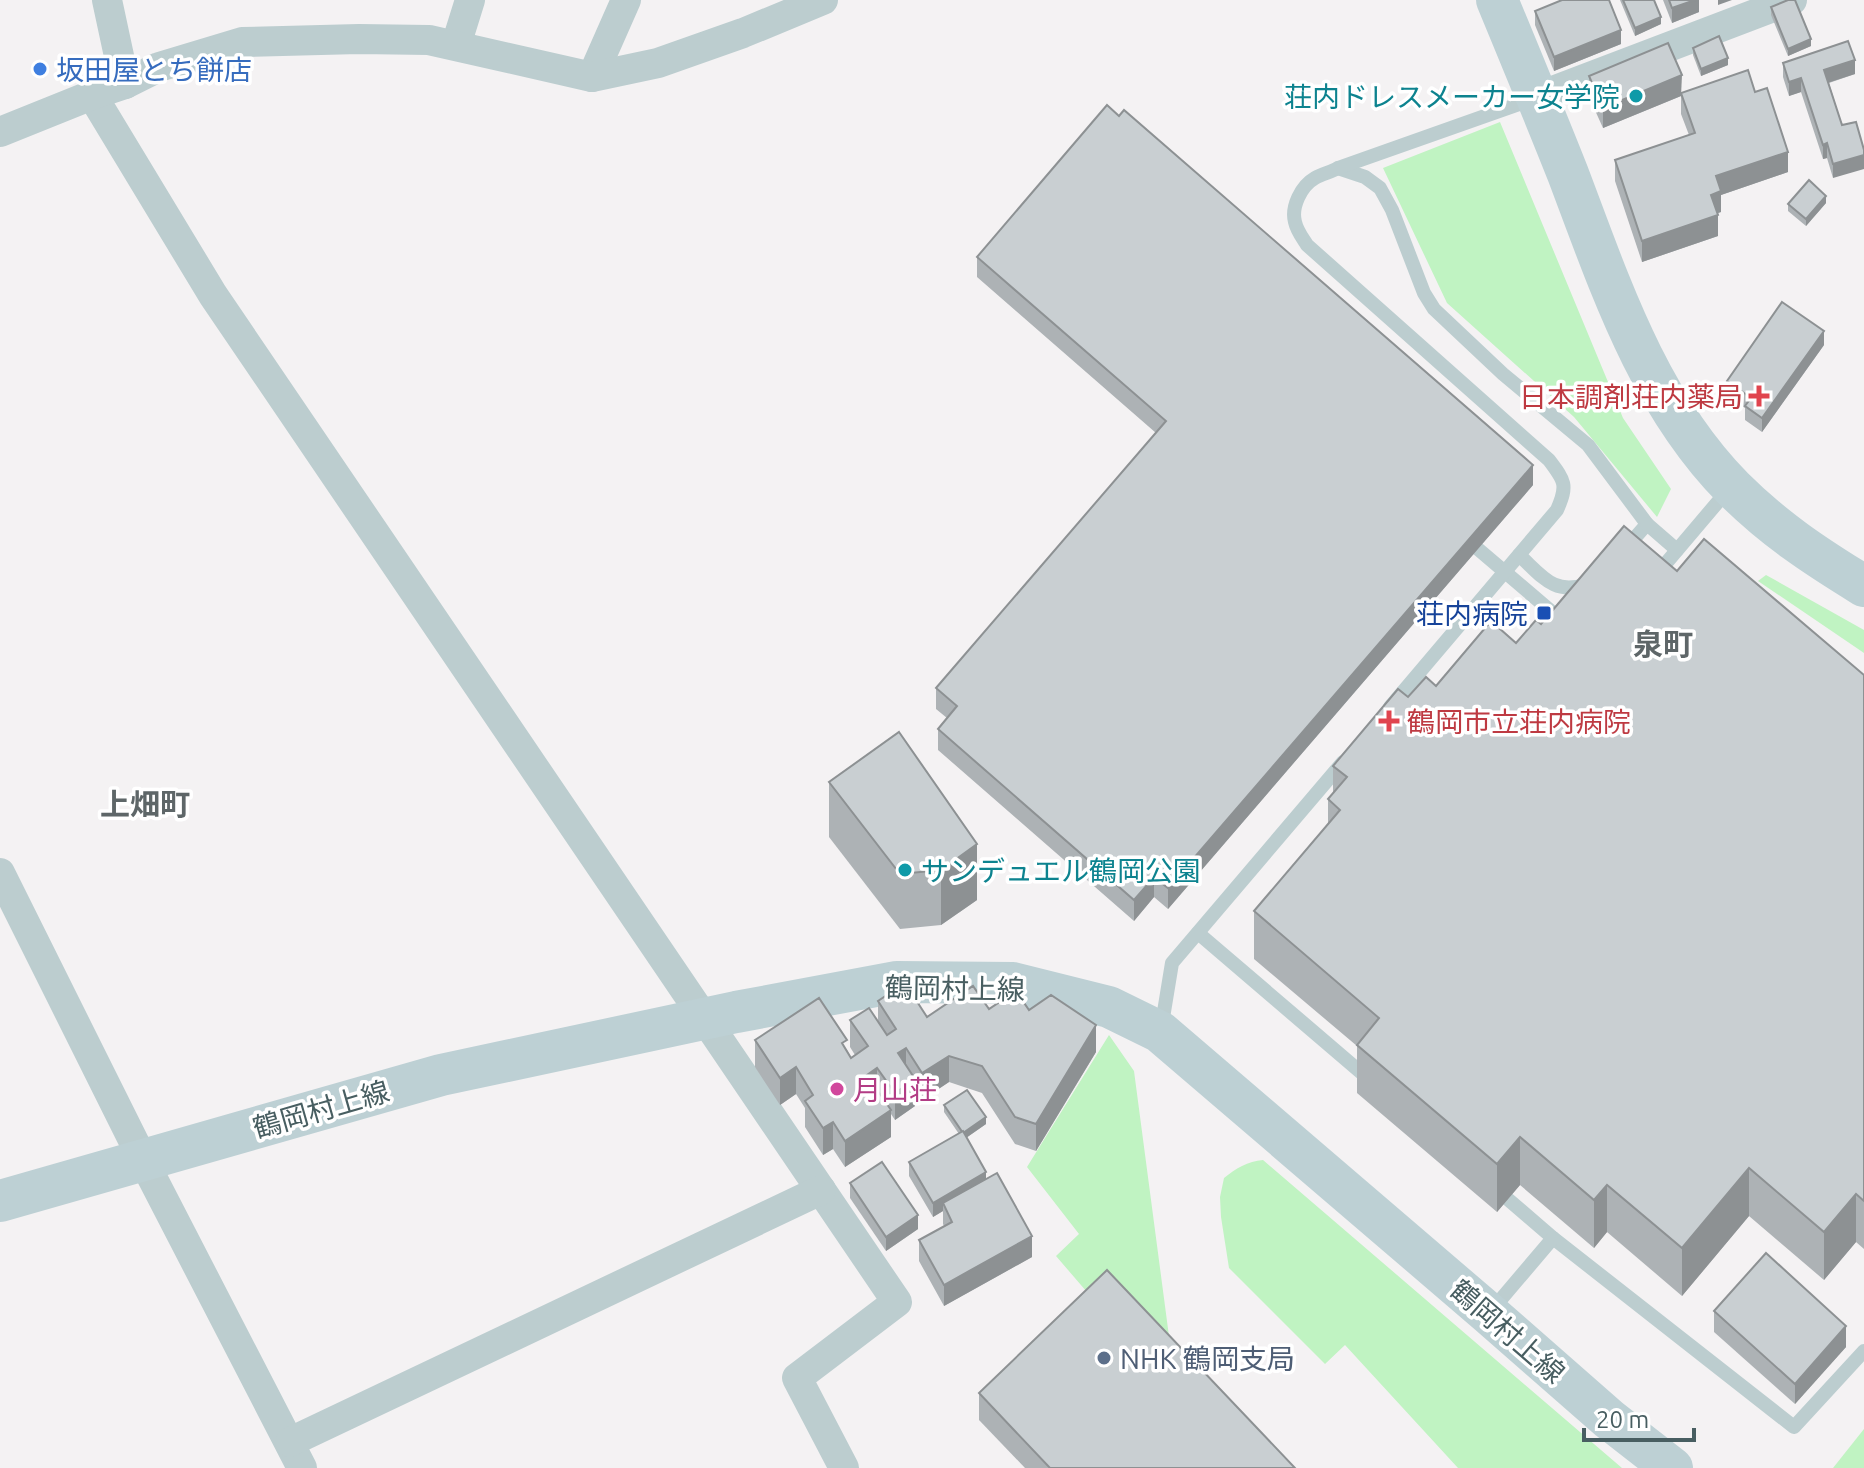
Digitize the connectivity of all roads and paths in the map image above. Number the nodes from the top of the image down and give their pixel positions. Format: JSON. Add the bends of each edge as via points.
{"nodes":[{"id":1,"x":107,"y":0,"type":"edge"},
{"id":2,"x":470,"y":0,"type":"edge"},
{"id":3,"x":626,"y":0,"type":"edge"},
{"id":4,"x":823,"y":0,"type":"edge"},
{"id":5,"x":1497,"y":0,"type":"edge"},
{"id":6,"x":1792,"y":0,"type":"edge"},
{"id":7,"x":456,"y":45,"type":"junction"},
{"id":8,"x":592,"y":77,"type":"junction"},
{"id":9,"x":125,"y":84,"type":"junction"},
{"id":10,"x":92,"y":95,"type":"junction"},
{"id":11,"x":1537,"y":97,"type":"junction"},
{"id":12,"x":0,"y":132,"type":"edge"},
{"id":13,"x":1338,"y":168,"type":"junction"},
{"id":14,"x":1731,"y":486,"type":"junction"},
{"id":15,"x":1647,"y":524,"type":"junction"},
{"id":16,"x":1478,"y":549,"type":"edge"},
{"id":17,"x":1677,"y":550,"type":"junction"},
{"id":18,"x":1519,"y":555,"type":"junction"},
{"id":19,"x":1616,"y":560,"type":"edge"},
{"id":20,"x":1506,"y":572,"type":"junction"},
{"id":21,"x":1595,"y":581,"type":"edge"},
{"id":22,"x":1649,"y":583,"type":"edge"},
{"id":23,"x":1864,"y":586,"type":"edge"},
{"id":24,"x":1582,"y":638,"type":"edge"},
{"id":25,"x":1377,"y":723,"type":"edge"},
{"id":26,"x":1356,"y":747,"type":"edge"},
{"id":27,"x":0,"y":873,"type":"edge"},
{"id":28,"x":1198,"y":933,"type":"junction"},
{"id":29,"x":704,"y":1019,"type":"junction"},
{"id":30,"x":1160,"y":1032,"type":"junction"},
{"id":31,"x":1377,"y":1087,"type":"edge"},
{"id":32,"x":143,"y":1160,"type":"junction"},
{"id":33,"x":1483,"y":1178,"type":"edge"},
{"id":34,"x":821,"y":1190,"type":"junction"},
{"id":35,"x":0,"y":1201,"type":"edge"},
{"id":36,"x":1553,"y":1238,"type":"junction"},
{"id":37,"x":1488,"y":1313,"type":"junction"},
{"id":38,"x":1864,"y":1351,"type":"edge"},
{"id":39,"x":296,"y":1455,"type":"edge"},
{"id":40,"x":844,"y":1468,"type":"edge"},
{"id":41,"x":1672,"y":1468,"type":"edge"}],
"edges":[{"from":1,"to":9,"type":"street"},
{"from":2,"to":7,"type":"street"},
{"from":3,"to":8,"type":"street"},
{"from":4,"to":8,"type":"street","via":[[658,63]]},
{"from":5,"to":11,"type":"main road"},
{"from":6,"to":11,"type":"street"},
{"from":7,"to":8,"type":"street"},
{"from":7,"to":9,"type":"street","via":[[359,39],[242,42],[159,67]]},
{"from":9,"to":10,"type":"street"},
{"from":10,"to":12,"type":"street"},
{"from":10,"to":29,"type":"street","via":[[213,295]]},
{"from":11,"to":13,"type":"lane"},
{"from":11,"to":14,"type":"main road","via":[[1615,300],[1657,388]]},
{"from":13,"to":15,"type":"lane","via":[[1380,188],[1434,309],[1588,445]]},
{"from":13,"to":18,"type":"lane","via":[[1314,179],[1297,199],[1294,219],[1307,245],[1560,475],[1565,492],[1557,510]]},
{"from":14,"to":17,"type":"lane"},
{"from":14,"to":23,"type":"main road","via":[[1774,527]]},
{"from":15,"to":17,"type":"lane"},
{"from":15,"to":19,"type":"lane"},
{"from":16,"to":20,"type":"lane"},
{"from":17,"to":22,"type":"lane"},
{"from":18,"to":20,"type":"lane"},
{"from":18,"to":21,"type":"lane","via":[[1564,589]]},
{"from":20,"to":24,"type":"lane"},
{"from":20,"to":25,"type":"lane"},
{"from":26,"to":28,"type":"lane"},
{"from":27,"to":32,"type":"street"},
{"from":28,"to":30,"type":"lane","via":[[1172,963]]},
{"from":28,"to":31,"type":"lane"},
{"from":29,"to":30,"type":"main road","name":"鶴岡村上線","via":[[897,982],[1013,983],[1109,1007]]},
{"from":29,"to":32,"type":"main road","name":"鶴岡村上線","via":[[441,1075]]},
{"from":29,"to":34,"type":"street"},
{"from":30,"to":37,"type":"main road","name":"鶴岡村上線"},
{"from":32,"to":35,"type":"main road","name":"鶴岡村上線"},
{"from":32,"to":39,"type":"street"},
{"from":33,"to":36,"type":"lane"},
{"from":34,"to":39,"type":"street"},
{"from":34,"to":40,"type":"street","via":[[897,1302],[797,1378]]},
{"from":36,"to":37,"type":"lane"},
{"from":36,"to":38,"type":"lane","via":[[1794,1427]]},
{"from":37,"to":41,"type":"main road","name":"鶴岡村上線"}]}
